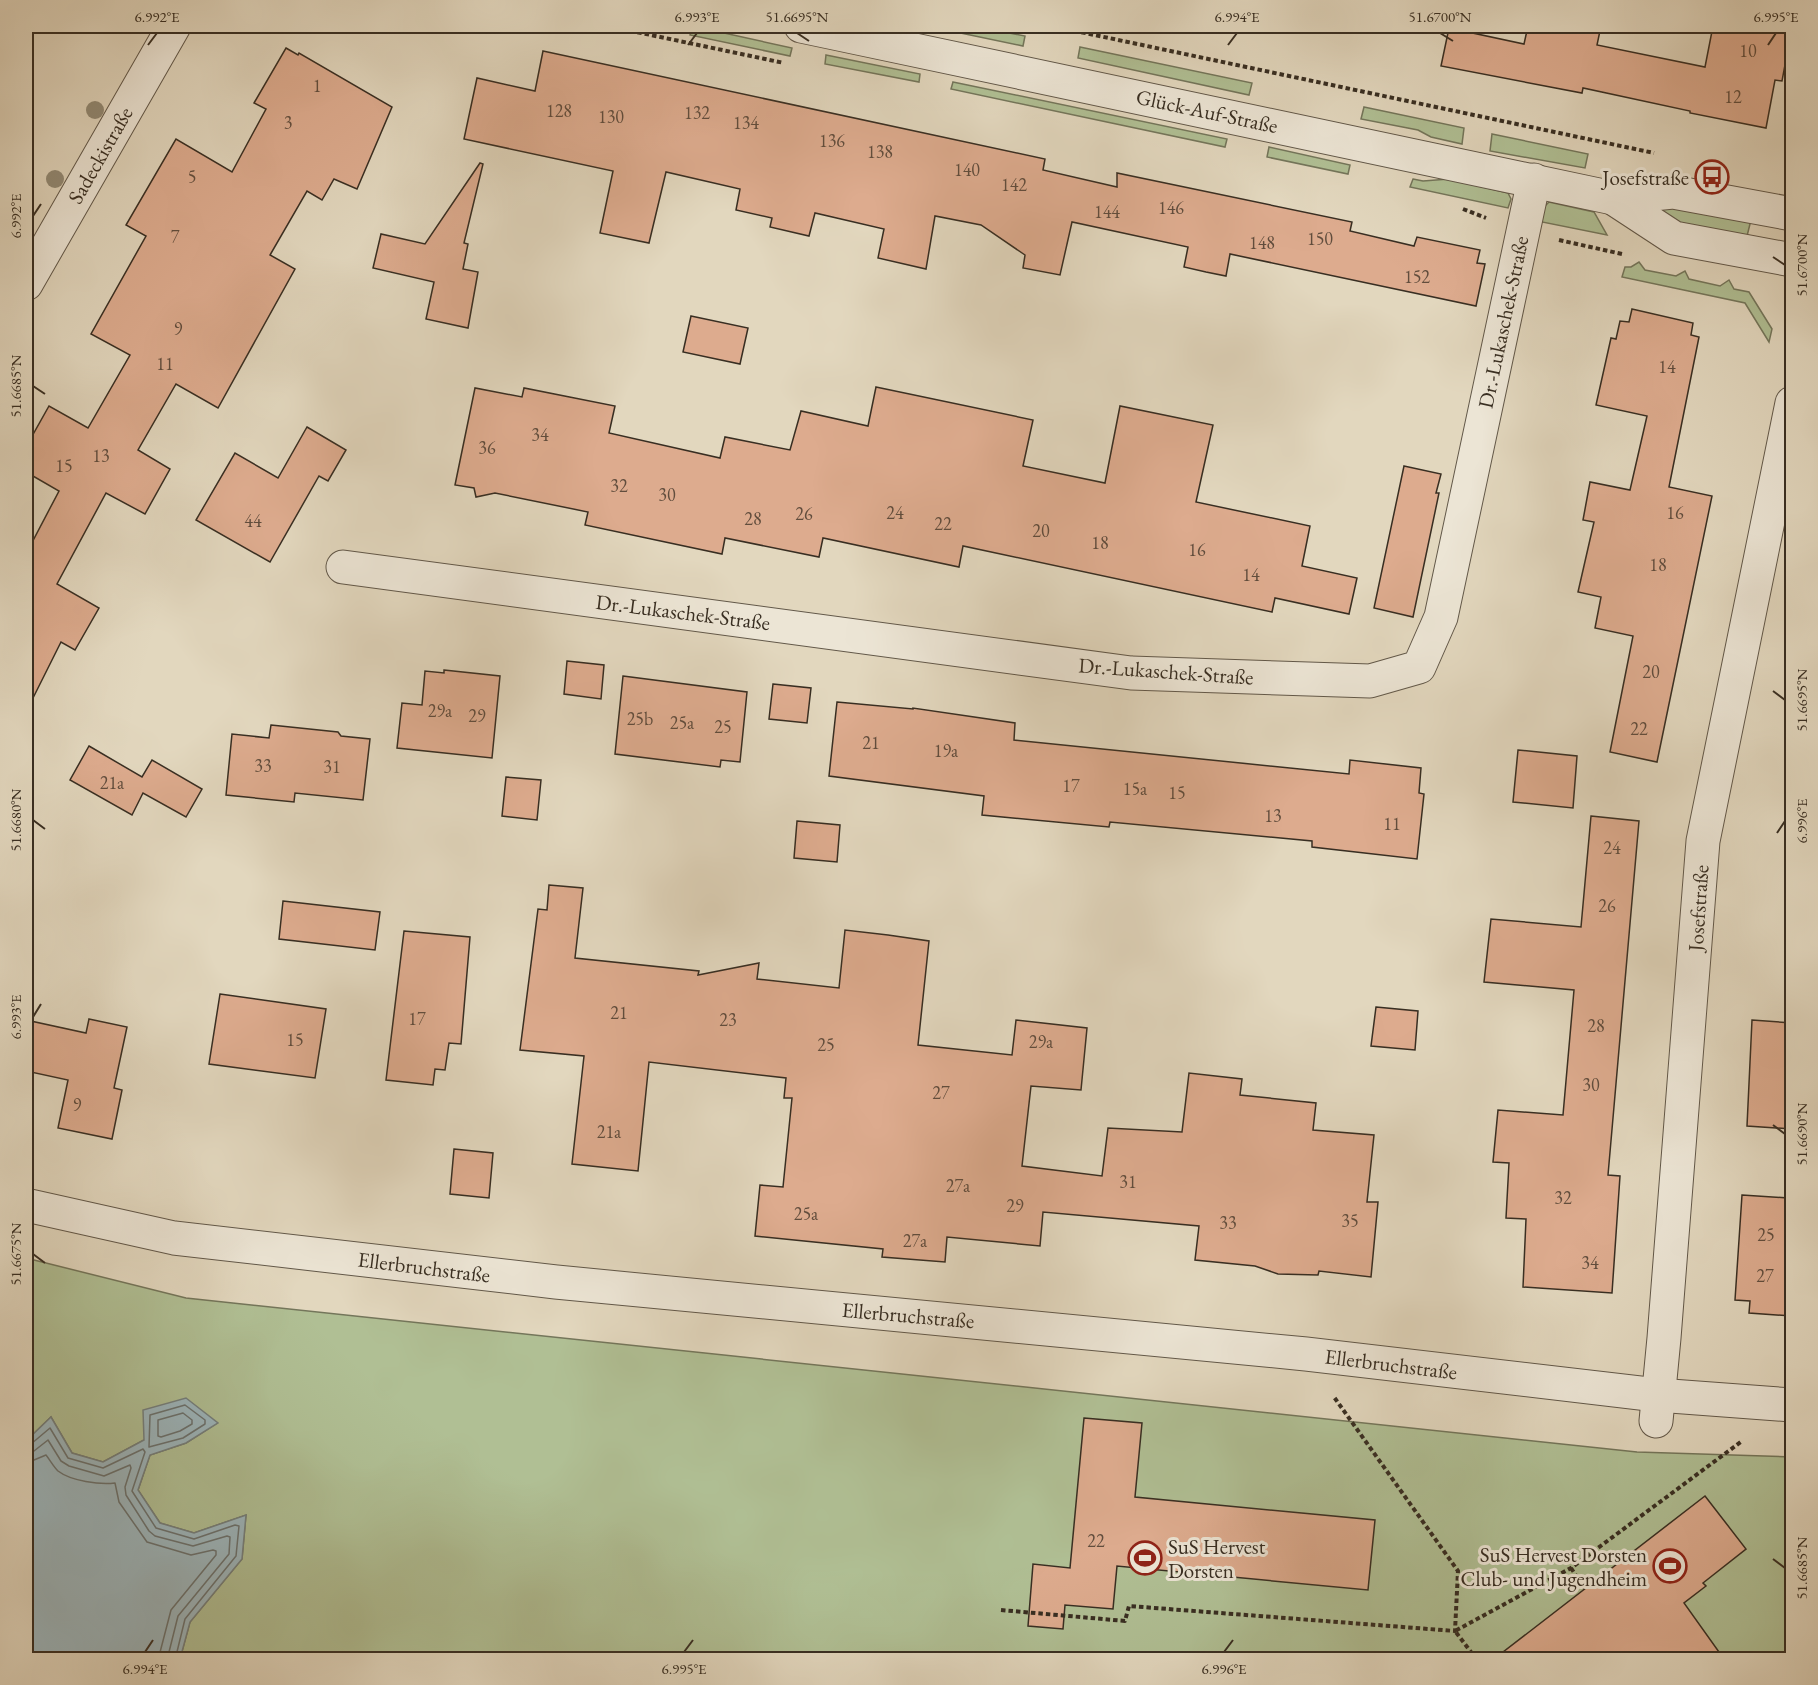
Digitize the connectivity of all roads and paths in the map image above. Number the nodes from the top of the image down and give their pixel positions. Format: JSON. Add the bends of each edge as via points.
{"nodes":[{"id":1,"x":174,"y":26,"type":"edge"},
{"id":2,"x":608,"y":26,"type":"edge"},
{"id":3,"x":801,"y":26,"type":"edge"},
{"id":4,"x":1052,"y":26,"type":"edge"},
{"id":5,"x":794,"y":65,"type":"dead end"},
{"id":6,"x":1665,"y":155,"type":"dead end"},
{"id":7,"x":1534,"y":180,"type":"junction"},
{"id":8,"x":1613,"y":198,"type":"junction"},
{"id":9,"x":1455,"y":206,"type":"dead end"},
{"id":10,"x":1792,"y":214,"type":"edge"},
{"id":11,"x":1522,"y":232,"type":"junction"},
{"id":12,"x":1624,"y":254,"type":"dead end"},
{"id":13,"x":1792,"y":260,"type":"edge"},
{"id":14,"x":26,"y":284,"type":"edge"},
{"id":15,"x":1792,"y":403,"type":"edge"},
{"id":16,"x":343,"y":567,"type":"dead end"},
{"id":17,"x":26,"y":1205,"type":"edge"},
{"id":18,"x":1306,"y":1354,"type":"junction"},
{"id":19,"x":1792,"y":1405,"type":"edge"},
{"id":20,"x":1656,"y":1408,"type":"junction"},
{"id":21,"x":1746,"y":1438,"type":"dead end"},
{"id":22,"x":1571,"y":1568,"type":"junction"},
{"id":23,"x":1585,"y":1589,"type":"dead end"},
{"id":24,"x":1001,"y":1610,"type":"dead end"},
{"id":25,"x":1455,"y":1631,"type":"junction"},
{"id":26,"x":1477,"y":1659,"type":"edge"}],
"edges":[{"from":1,"to":14,"type":"street","name":"Sadeckistraße"},
{"from":2,"to":5,"type":"path"},
{"from":3,"to":7,"type":"street","name":"Glück-Auf-Straße"},
{"from":4,"to":6,"type":"path"},
{"from":7,"to":8,"type":"street","name":"Glück-Auf-Straße"},
{"from":7,"to":11,"type":"street","name":"Dr.-Lukaschek-Straße"},
{"from":8,"to":10,"type":"street","name":"Glück-Auf-Straße","via":[[1673,192]]},
{"from":8,"to":13,"type":"street","name":"Glück-Auf-Straße","via":[[1674,238]]},
{"from":9,"to":11,"type":"path"},
{"from":11,"to":12,"type":"path"},
{"from":11,"to":16,"type":"street","name":"Dr.-Lukaschek-Straße","via":[[1441,617],[1419,667],[1370,681],[1131,673]]},
{"from":15,"to":20,"type":"street","name":"Josefstraße","via":[[1703,841]]},
{"from":17,"to":18,"type":"street","name":"Ellerbruchstraße","via":[[174,1238],[556,1282]]},
{"from":18,"to":20,"type":"street","name":"Ellerbruchstraße"},
{"from":18,"to":25,"type":"path","via":[[1458,1571]]},
{"from":19,"to":20,"type":"street","name":"Ellerbruchstraße"},
{"from":21,"to":22,"type":"path"},
{"from":22,"to":23,"type":"path"},
{"from":22,"to":25,"type":"path"},
{"from":24,"to":25,"type":"path","via":[[1125,1621],[1129,1606]]},
{"from":25,"to":26,"type":"path"}]}
